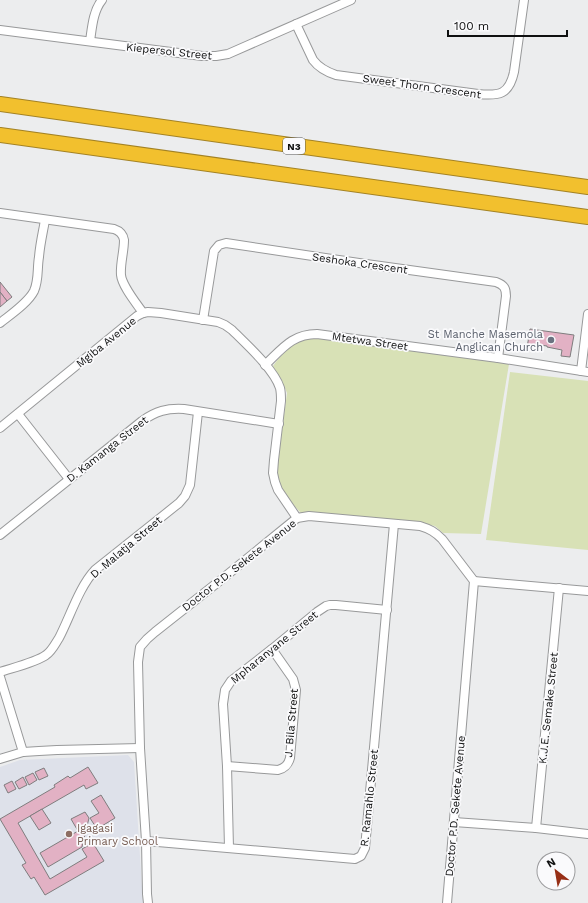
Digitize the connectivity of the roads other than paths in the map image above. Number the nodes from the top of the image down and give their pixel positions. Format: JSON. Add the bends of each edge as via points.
{"nodes":[{"id":1,"x":102,"y":0,"type":"edge"},
{"id":2,"x":351,"y":0,"type":"edge"},
{"id":3,"x":524,"y":0,"type":"edge"},
{"id":4,"x":296,"y":24,"type":"junction"},
{"id":5,"x":0,"y":30,"type":"edge"},
{"id":6,"x":90,"y":41,"type":"junction"},
{"id":7,"x":0,"y":104,"type":"edge"},
{"id":8,"x":0,"y":135,"type":"edge"},
{"id":9,"x":588,"y":187,"type":"edge"},
{"id":10,"x":0,"y":213,"type":"edge"},
{"id":11,"x":588,"y":217,"type":"edge"},
{"id":12,"x":45,"y":220,"type":"junction"},
{"id":13,"x":143,"y":313,"type":"junction"},
{"id":14,"x":588,"y":314,"type":"edge"},
{"id":15,"x":203,"y":320,"type":"junction"},
{"id":16,"x":0,"y":323,"type":"edge"},
{"id":17,"x":498,"y":358,"type":"junction"},
{"id":18,"x":265,"y":365,"type":"junction"},
{"id":19,"x":584,"y":371,"type":"edge"},
{"id":20,"x":198,"y":412,"type":"junction"},
{"id":21,"x":18,"y":414,"type":"junction"},
{"id":22,"x":279,"y":424,"type":"junction"},
{"id":23,"x":0,"y":428,"type":"edge"},
{"id":24,"x":69,"y":479,"type":"junction"},
{"id":25,"x":297,"y":518,"type":"junction"},
{"id":26,"x":394,"y":524,"type":"junction"},
{"id":27,"x":0,"y":534,"type":"edge"},
{"id":28,"x":474,"y":581,"type":"junction"},
{"id":29,"x":560,"y":588,"type":"junction"},
{"id":30,"x":588,"y":591,"type":"edge"},
{"id":31,"x":387,"y":610,"type":"junction"},
{"id":32,"x":272,"y":649,"type":"junction"},
{"id":33,"x":0,"y":672,"type":"edge"},
{"id":34,"x":0,"y":677,"type":"edge"},
{"id":35,"x":140,"y":748,"type":"junction"},
{"id":36,"x":23,"y":752,"type":"junction"},
{"id":37,"x":0,"y":759,"type":"edge"},
{"id":38,"x":227,"y":766,"type":"junction"},
{"id":39,"x":454,"y":822,"type":"junction"},
{"id":40,"x":536,"y":828,"type":"junction"},
{"id":41,"x":588,"y":834,"type":"edge"},
{"id":42,"x":146,"y":841,"type":"junction"},
{"id":43,"x":229,"y":848,"type":"junction"},
{"id":44,"x":148,"y":903,"type":"edge"},
{"id":45,"x":447,"y":903,"type":"edge"}],
"edges":[{"from":1,"to":6,"type":"street","via":[[96,11]]},
{"from":2,"to":4,"type":"street","name":"Kiepersol Street"},
{"from":3,"to":4,"type":"street","name":"Sweet Thorn Crescent","via":[[512,81],[506,90],[493,94],[327,72],[317,65]]},
{"from":4,"to":6,"type":"street","name":"Kiepersol Street","via":[[228,54],[216,56]]},
{"from":5,"to":6,"type":"street","name":"Kiepersol Street"},
{"from":7,"to":9,"type":"highway","number":"N3"},
{"from":8,"to":11,"type":"highway"},
{"from":10,"to":12,"type":"street"},
{"from":12,"to":13,"type":"street","via":[[114,229],[120,232],[124,236],[122,278]]},
{"from":12,"to":16,"type":"street","via":[[34,290],[28,299]]},
{"from":13,"to":15,"type":"street","name":"Mgiba Avenue","via":[[161,313]]},
{"from":13,"to":21,"type":"street","name":"Mgiba Avenue"},
{"from":14,"to":19,"type":"street","name":"Mtetwa Street"},
{"from":15,"to":17,"type":"street","name":"Seshoka Crescent","via":[[214,252],[224,243],[496,282],[505,287],[506,291]]},
{"from":15,"to":18,"type":"street","name":"Mgiba Avenue","via":[[229,327]]},
{"from":17,"to":18,"type":"street","name":"Mtetwa Street","via":[[310,334],[289,342]]},
{"from":17,"to":19,"type":"street","name":"Mtetwa Street"},
{"from":18,"to":22,"type":"street","name":"Mgiba Avenue","via":[[280,387]]},
{"from":20,"to":22,"type":"street","name":"D. Kamanga Street"},
{"from":20,"to":24,"type":"street","name":"D. Kamanga Street","via":[[184,409],[162,410],[149,416]]},
{"from":20,"to":33,"type":"street","name":"D. Malatja Street","via":[[190,484],[185,496],[95,570],[49,653]]},
{"from":21,"to":23,"type":"street","name":"Mgiba Avenue"},
{"from":21,"to":24,"type":"street"},
{"from":22,"to":25,"type":"street","name":"Mgiba Avenue","via":[[273,473],[278,490]]},
{"from":24,"to":27,"type":"street","name":"D. Kamanga Street"},
{"from":25,"to":26,"type":"street","name":"Doctor P.D. Sekete Avenue","via":[[309,516]]},
{"from":25,"to":35,"type":"street","name":"Doctor P.D. Sekete Avenue","via":[[155,632],[140,647]]},
{"from":26,"to":28,"type":"street","name":"Doctor P.D. Sekete Avenue","via":[[420,526],[437,533]]},
{"from":26,"to":31,"type":"street","name":"R. Ramahlo Street"},
{"from":28,"to":29,"type":"street"},
{"from":28,"to":39,"type":"street","name":"Doctor P.D. Sekete Avenue"},
{"from":29,"to":30,"type":"street"},
{"from":29,"to":40,"type":"street","name":"K.J.E. Semake Street"},
{"from":31,"to":32,"type":"street","name":"Mpharanyane Street","via":[[326,606]]},
{"from":31,"to":43,"type":"street","name":"R. Ramahlo Street","via":[[363,854],[355,859]]},
{"from":32,"to":38,"type":"street","name":"Mpharanyane Street","via":[[231,680],[225,690],[223,704]]},
{"from":32,"to":38,"type":"street","name":"J. Bila Street","via":[[293,679],[296,690],[290,758],[282,769],[278,770]]},
{"from":34,"to":36,"type":"street"},
{"from":35,"to":36,"type":"street"},
{"from":35,"to":42,"type":"street","name":"Doctor P.D. Sekete Avenue"},
{"from":36,"to":37,"type":"street"},
{"from":38,"to":43,"type":"street","name":"Mpharanyane Street"},
{"from":39,"to":40,"type":"street"},
{"from":39,"to":45,"type":"street","name":"Doctor P.D. Sekete Avenue"},
{"from":40,"to":41,"type":"street"},
{"from":42,"to":43,"type":"street","name":"R. Ramahlo Street"},
{"from":42,"to":44,"type":"street","name":"Doctor P.D. Sekete Avenue"}]}
